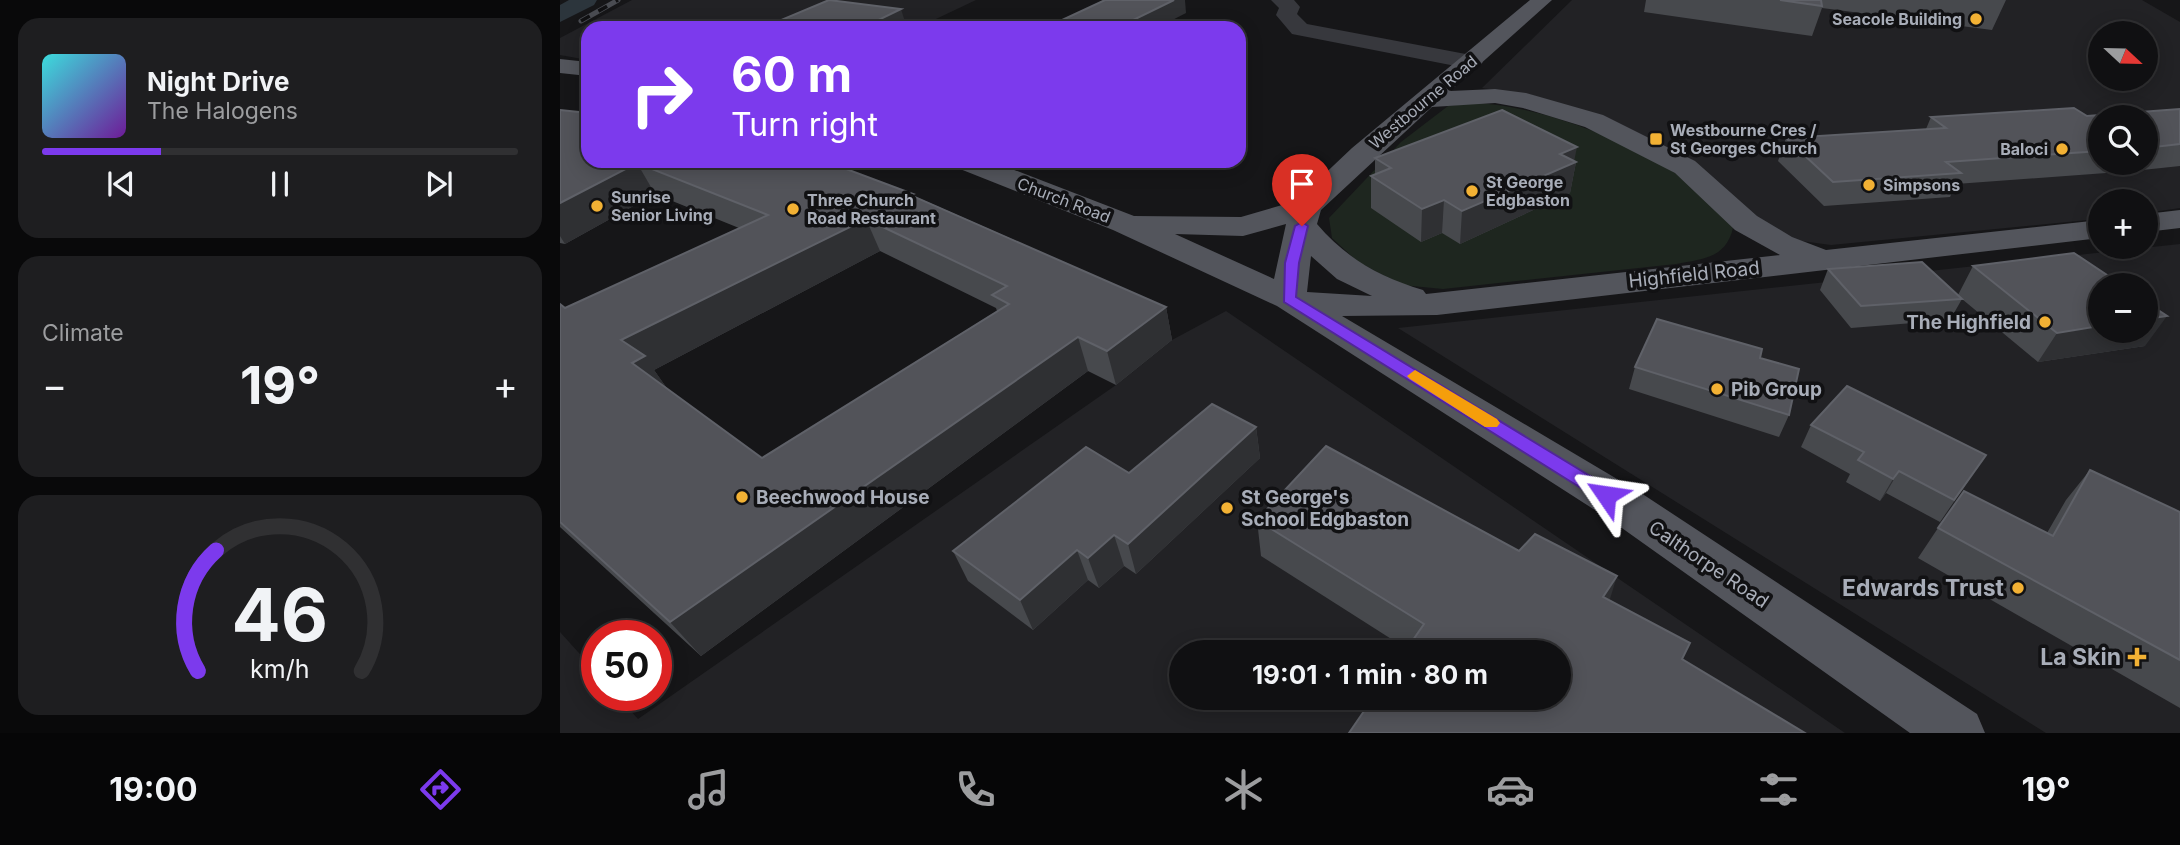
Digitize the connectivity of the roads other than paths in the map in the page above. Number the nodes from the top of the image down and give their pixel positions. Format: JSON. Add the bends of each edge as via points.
{"nodes":[{"id":1,"x":1281,"y":0,"type":"edge"},
{"id":2,"x":1542,"y":0,"type":"edge"},
{"id":3,"x":1472,"y":62,"type":"junction"},
{"id":4,"x":560,"y":66,"type":"edge"},
{"id":5,"x":581,"y":68,"type":"edge"},
{"id":6,"x":1426,"y":100,"type":"junction"},
{"id":7,"x":983,"y":168,"type":"edge"},
{"id":8,"x":1304,"y":216,"type":"junction"},
{"id":9,"x":2180,"y":219,"type":"edge"},
{"id":10,"x":2158,"y":222,"type":"edge"},
{"id":11,"x":1124,"y":223,"type":"junction"},
{"id":12,"x":1746,"y":223,"type":"junction"},
{"id":13,"x":2088,"y":230,"type":"edge"},
{"id":14,"x":1825,"y":261,"type":"junction"},
{"id":15,"x":1698,"y":272,"type":"junction"},
{"id":16,"x":1289,"y":299,"type":"junction"},
{"id":17,"x":1437,"y":303,"type":"junction"},
{"id":18,"x":1957,"y":733,"type":"edge"}],
"edges":[{"from":1,"to":3,"type":"street","via":[[1290,6],[1286,15],[1300,29]]},
{"from":2,"to":3,"type":"main road","name":"Westbourne Road"},
{"from":3,"to":6,"type":"main road","name":"Westbourne Road"},
{"from":4,"to":5,"type":"main road"},
{"from":6,"to":8,"type":"main road","name":"Westbourne Road","via":[[1362,153]]},
{"from":6,"to":12,"type":"main road","via":[[1495,96],[1594,121],[1685,167]]},
{"from":7,"to":11,"type":"main road","name":"Church Road"},
{"from":8,"to":11,"type":"main road","via":[[1243,227]]},
{"from":8,"to":16,"type":"main road"},
{"from":8,"to":17,"type":"main road","via":[[1335,264],[1354,277]]},
{"from":9,"to":10,"type":"main road"},
{"from":11,"to":16,"type":"main road","name":"Calthorpe Road"},
{"from":12,"to":14,"type":"main road","via":[[1781,244]]},
{"from":12,"to":15,"type":"main road","via":[[1736,250],[1724,262]]},
{"from":13,"to":14,"type":"main road","name":"Highfield Road"},
{"from":14,"to":15,"type":"main road","name":"Highfield Road"},
{"from":15,"to":17,"type":"main road","name":"Highfield Road"},
{"from":16,"to":17,"type":"main road","name":"Highfield Road","via":[[1329,307]]},
{"from":16,"to":18,"type":"main road","name":"Calthorpe Road","via":[[1628,508]]}]}
